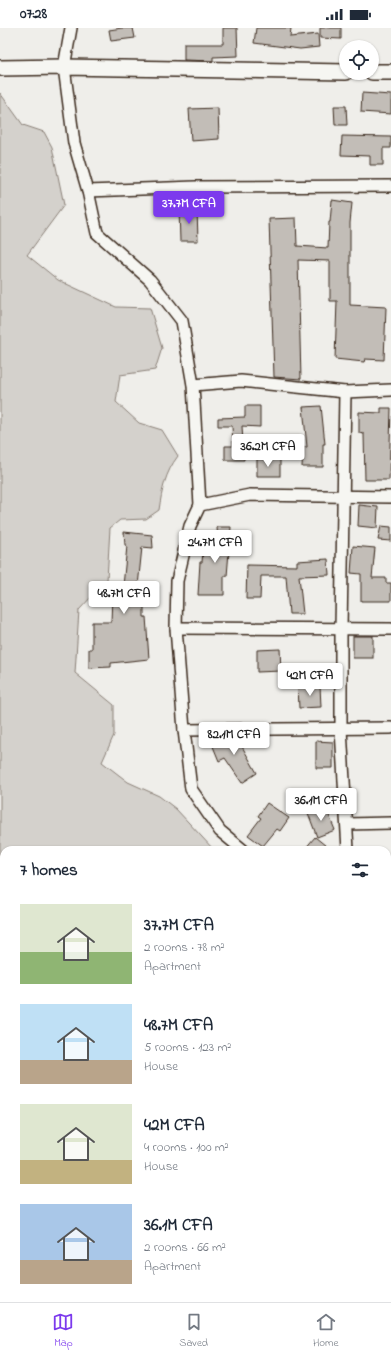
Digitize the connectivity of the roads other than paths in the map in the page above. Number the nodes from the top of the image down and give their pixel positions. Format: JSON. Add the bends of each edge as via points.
{"nodes":[{"id":1,"x":71,"y":28,"type":"edge"},
{"id":2,"x":64,"y":67,"type":"junction"},
{"id":3,"x":0,"y":68,"type":"edge"},
{"id":4,"x":339,"y":72,"type":"edge"},
{"id":5,"x":379,"y":72,"type":"edge"},
{"id":6,"x":391,"y":72,"type":"edge"},
{"id":7,"x":391,"y":186,"type":"edge"},
{"id":8,"x":88,"y":191,"type":"junction"},
{"id":9,"x":193,"y":385,"type":"junction"},
{"id":10,"x":391,"y":390,"type":"edge"},
{"id":11,"x":345,"y":392,"type":"junction"},
{"id":12,"x":343,"y":498,"type":"junction"},
{"id":13,"x":391,"y":498,"type":"edge"},
{"id":14,"x":200,"y":505,"type":"junction"},
{"id":15,"x":176,"y":628,"type":"junction"},
{"id":16,"x":341,"y":628,"type":"junction"},
{"id":17,"x":391,"y":629,"type":"edge"},
{"id":18,"x":391,"y":728,"type":"edge"},
{"id":19,"x":341,"y":729,"type":"junction"},
{"id":20,"x":184,"y":730,"type":"junction"},
{"id":21,"x":391,"y":823,"type":"edge"},
{"id":22,"x":347,"y":824,"type":"junction"},
{"id":23,"x":238,"y":846,"type":"edge"},
{"id":24,"x":348,"y":846,"type":"edge"}],
"edges":[{"from":1,"to":2,"type":"street"},
{"from":2,"to":3,"type":"main road"},
{"from":2,"to":4,"type":"main road"},
{"from":2,"to":8,"type":"street","via":[[74,143]]},
{"from":5,"to":6,"type":"main road"},
{"from":7,"to":8,"type":"street","via":[[196,186]]},
{"from":8,"to":9,"type":"street","via":[[97,233],[150,280],[182,321]]},
{"from":9,"to":11,"type":"street","via":[[241,381]]},
{"from":9,"to":14,"type":"street"},
{"from":10,"to":11,"type":"street"},
{"from":11,"to":12,"type":"street"},
{"from":12,"to":13,"type":"street"},
{"from":12,"to":14,"type":"street","via":[[250,495]]},
{"from":12,"to":16,"type":"street"},
{"from":14,"to":15,"type":"street","via":[[190,526],[177,581]]},
{"from":15,"to":16,"type":"street"},
{"from":15,"to":20,"type":"street"},
{"from":16,"to":17,"type":"street"},
{"from":16,"to":19,"type":"street"},
{"from":18,"to":19,"type":"street"},
{"from":19,"to":20,"type":"street"},
{"from":19,"to":22,"type":"street"},
{"from":20,"to":23,"type":"street","via":[[192,789],[220,831]]},
{"from":21,"to":22,"type":"street"},
{"from":22,"to":24,"type":"street"}]}
